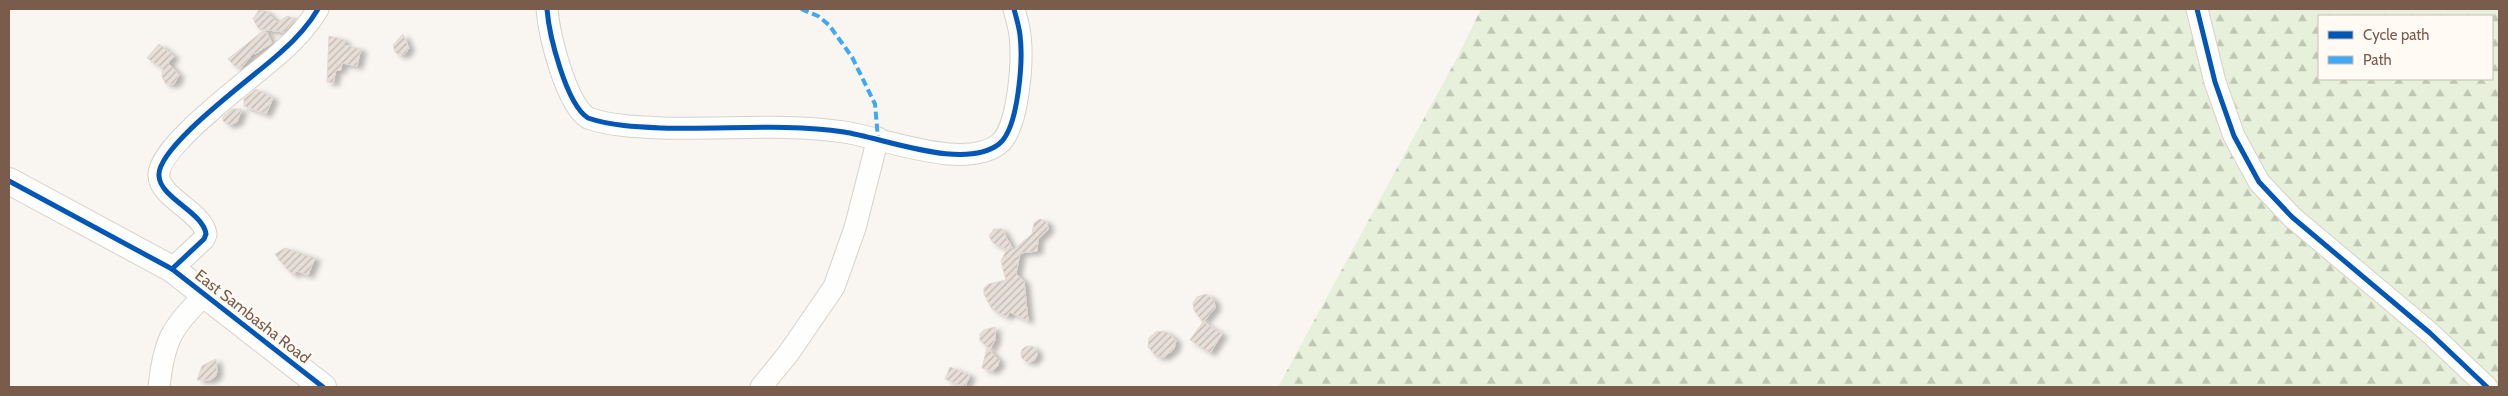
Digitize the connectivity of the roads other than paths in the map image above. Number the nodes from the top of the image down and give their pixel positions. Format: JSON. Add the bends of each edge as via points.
{"nodes":[{"id":1,"x":318,"y":9,"type":"edge"},
{"id":2,"x":547,"y":9,"type":"edge"},
{"id":3,"x":1014,"y":9,"type":"edge"},
{"id":4,"x":2197,"y":9,"type":"edge"},
{"id":5,"x":878,"y":138,"type":"junction"},
{"id":6,"x":9,"y":180,"type":"edge"},
{"id":7,"x":172,"y":269,"type":"junction"},
{"id":8,"x":206,"y":294,"type":"junction"},
{"id":9,"x":159,"y":387,"type":"edge"},
{"id":10,"x":323,"y":387,"type":"edge"},
{"id":11,"x":761,"y":387,"type":"edge"},
{"id":12,"x":2487,"y":387,"type":"edge"}],
"edges":[{"from":1,"to":7,"type":"street","via":[[306,28],[280,53],[201,118],[160,168],[158,176],[162,186],[202,224],[206,234],[204,240]]},
{"from":2,"to":5,"type":"street","via":[[555,54],[575,104],[588,118],[638,127],[801,128]]},
{"from":3,"to":5,"type":"street","via":[[1020,36],[1020,77],[1010,126],[1000,143],[984,151],[961,154],[929,151]]},
{"from":4,"to":12,"type":"street","via":[[2215,82],[2234,136],[2259,182],[2292,217],[2430,333]]},
{"from":5,"to":11,"type":"street","via":[[855,228],[834,287]]},
{"from":6,"to":7,"type":"street","name":"East Sambasha Road"},
{"from":7,"to":8,"type":"street","name":"East Sambasha Road"},
{"from":8,"to":9,"type":"street","via":[[182,316],[170,334],[162,359]]},
{"from":8,"to":10,"type":"street","name":"East Sambasha Road"}]}
